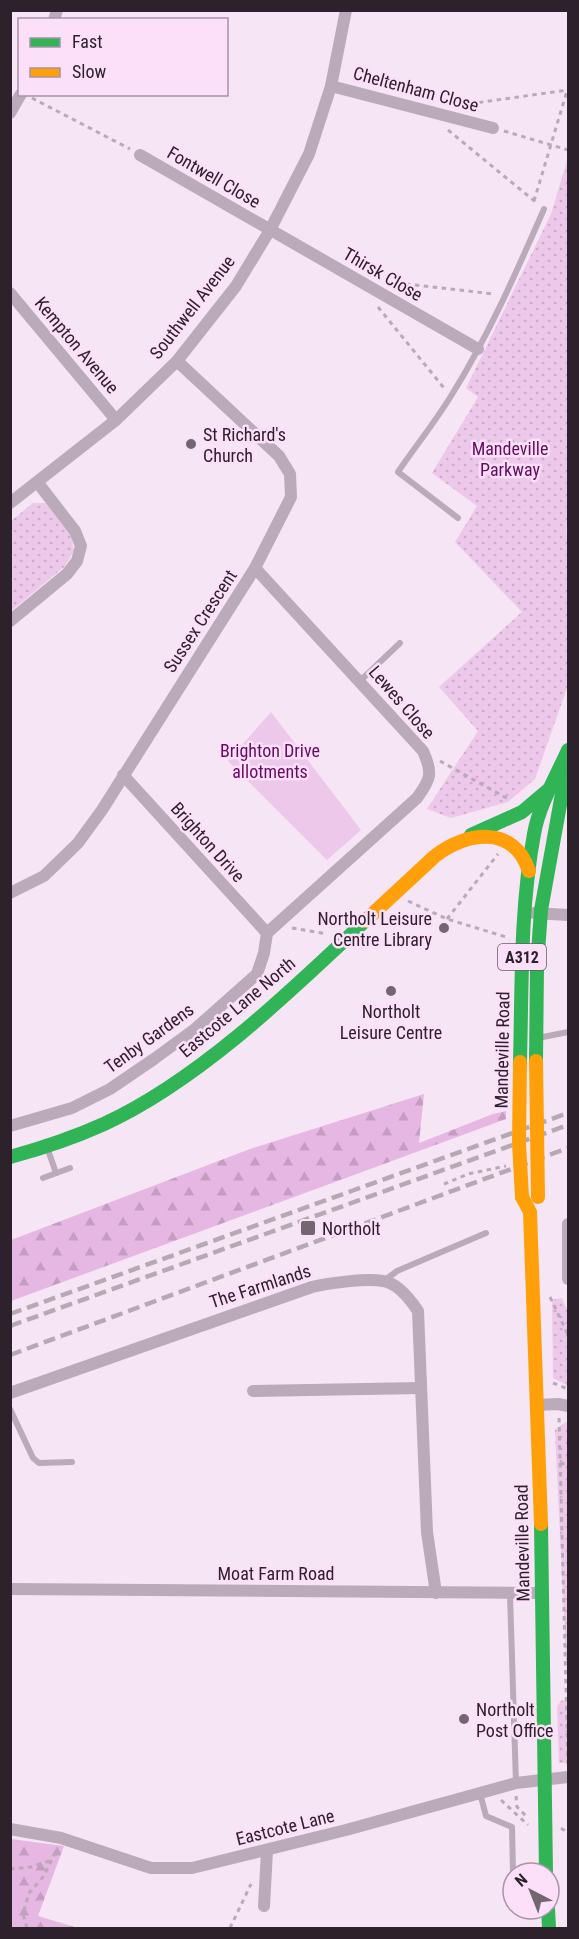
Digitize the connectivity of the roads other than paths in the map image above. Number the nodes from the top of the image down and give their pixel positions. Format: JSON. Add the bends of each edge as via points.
{"nodes":[{"id":1,"x":346,"y":10,"type":"edge"},
{"id":2,"x":331,"y":86,"type":"junction"},
{"id":3,"x":22,"y":96,"type":"edge"},
{"id":4,"x":10,"y":113,"type":"edge"},
{"id":5,"x":493,"y":128,"type":"road end"},
{"id":6,"x":140,"y":155,"type":"road end"},
{"id":7,"x":544,"y":209,"type":"road end"},
{"id":8,"x":270,"y":230,"type":"junction"},
{"id":9,"x":13,"y":300,"type":"edge"},
{"id":10,"x":478,"y":349,"type":"junction"},
{"id":11,"x":177,"y":361,"type":"junction"},
{"id":12,"x":116,"y":420,"type":"junction"},
{"id":13,"x":38,"y":483,"type":"junction"},
{"id":14,"x":10,"y":503,"type":"edge"},
{"id":15,"x":458,"y":519,"type":"dead end"},
{"id":16,"x":255,"y":568,"type":"junction"},
{"id":17,"x":10,"y":621,"type":"edge"},
{"id":18,"x":400,"y":643,"type":"dead end"},
{"id":19,"x":360,"y":681,"type":"junction"},
{"id":20,"x":568,"y":750,"type":"edge"},
{"id":21,"x":568,"y":758,"type":"edge"},
{"id":22,"x":123,"y":775,"type":"junction"},
{"id":23,"x":548,"y":790,"type":"junction"},
{"id":24,"x":556,"y":824,"type":"junction"},
{"id":25,"x":483,"y":829,"type":"junction"},
{"id":26,"x":536,"y":839,"type":"junction"},
{"id":27,"x":506,"y":840,"type":"junction"},
{"id":28,"x":459,"y":842,"type":"junction"},
{"id":29,"x":548,"y":858,"type":"junction"},
{"id":30,"x":529,"y":871,"type":"junction"},
{"id":31,"x":10,"y":893,"type":"edge"},
{"id":32,"x":524,"y":913,"type":"junction"},
{"id":33,"x":541,"y":913,"type":"junction"},
{"id":34,"x":568,"y":915,"type":"edge"},
{"id":35,"x":271,"y":929,"type":"junction"},
{"id":36,"x":568,"y":1032,"type":"edge"},
{"id":37,"x":538,"y":1038,"type":"junction"},
{"id":38,"x":10,"y":1126,"type":"edge"},
{"id":39,"x":47,"y":1147,"type":"junction"},
{"id":40,"x":10,"y":1156,"type":"edge"},
{"id":41,"x":70,"y":1168,"type":"dead end"},
{"id":42,"x":56,"y":1173,"type":"junction"},
{"id":43,"x":43,"y":1178,"type":"dead end"},
{"id":44,"x":530,"y":1212,"type":"junction"},
{"id":45,"x":568,"y":1224,"type":"edge"},
{"id":46,"x":486,"y":1233,"type":"dead end"},
{"id":47,"x":568,"y":1279,"type":"edge"},
{"id":48,"x":384,"y":1281,"type":"junction"},
{"id":49,"x":420,"y":1388,"type":"junction"},
{"id":50,"x":253,"y":1391,"type":"dead end"},
{"id":51,"x":10,"y":1393,"type":"edge"},
{"id":52,"x":536,"y":1405,"type":"junction"},
{"id":53,"x":568,"y":1406,"type":"edge"},
{"id":54,"x":10,"y":1409,"type":"edge"},
{"id":55,"x":72,"y":1462,"type":"dead end"},
{"id":56,"x":10,"y":1589,"type":"edge"},
{"id":57,"x":436,"y":1593,"type":"junction"},
{"id":58,"x":541,"y":1593,"type":"junction"},
{"id":59,"x":510,"y":1594,"type":"junction"},
{"id":60,"x":568,"y":1777,"type":"edge"},
{"id":61,"x":544,"y":1781,"type":"junction"},
{"id":62,"x":516,"y":1788,"type":"junction"},
{"id":63,"x":481,"y":1799,"type":"junction"},
{"id":64,"x":10,"y":1829,"type":"edge"},
{"id":65,"x":267,"y":1851,"type":"junction"},
{"id":66,"x":513,"y":1861,"type":"edge"},
{"id":67,"x":546,"y":1861,"type":"edge"},
{"id":68,"x":264,"y":1906,"type":"dead end"}],
"edges":[{"from":1,"to":2,"type":"street","name":"Southwell Avenue"},
{"from":2,"to":5,"type":"street","name":"Cheltenham Close"},
{"from":2,"to":8,"type":"street","name":"Southwell Avenue","via":[[309,154]]},
{"from":3,"to":4,"type":"street"},
{"from":6,"to":8,"type":"street","name":"Fontwell Close"},
{"from":7,"to":10,"type":"lane"},
{"from":8,"to":10,"type":"street","name":"Thirsk Close"},
{"from":8,"to":11,"type":"street","name":"Southwell Avenue","via":[[236,286]]},
{"from":9,"to":12,"type":"street","name":"Kempton Avenue"},
{"from":10,"to":15,"type":"lane","via":[[398,472]]},
{"from":11,"to":12,"type":"street","name":"Southwell Avenue"},
{"from":11,"to":16,"type":"street","name":"Sussex Crescent","via":[[279,456],[290,474],[291,497]]},
{"from":12,"to":13,"type":"street","name":"Southwell Avenue"},
{"from":13,"to":14,"type":"street","name":"Southwell Avenue"},
{"from":13,"to":17,"type":"street","via":[[75,531],[81,546],[77,561],[67,574]]},
{"from":16,"to":19,"type":"street","name":"Lewes Close"},
{"from":16,"to":22,"type":"street","name":"Sussex Crescent"},
{"from":18,"to":19,"type":"lane"},
{"from":19,"to":35,"type":"street","name":"Lewes Close","via":[[423,751],[430,766],[429,782],[417,798]]},
{"from":20,"to":23,"type":"main road","name":"Mandeville Road","number":"A312"},
{"from":21,"to":24,"type":"main road","name":"Mandeville Road","number":"A312"},
{"from":22,"to":31,"type":"street","name":"Sussex Crescent","via":[[78,843],[44,876]]},
{"from":22,"to":35,"type":"street","name":"Brighton Drive"},
{"from":23,"to":25,"type":"main road","name":"Eastcote Lane North","via":[[522,812]]},
{"from":23,"to":26,"type":"main road","name":"Mandeville Road","number":"A312","via":[[537,819]]},
{"from":24,"to":26,"type":"main road","via":[[550,833]]},
{"from":24,"to":29,"type":"main road","name":"Mandeville Road","number":"A312"},
{"from":25,"to":26,"type":"main road","name":"Eastcote Lane North","via":[[515,825],[528,829]]},
{"from":25,"to":28,"type":"main road","name":"Eastcote Lane North"},
{"from":26,"to":27,"type":"main road","name":"Eastcote Lane North"},
{"from":26,"to":29,"type":"main road"},
{"from":26,"to":30,"type":"main road","name":"Mandeville Road","number":"A312"},
{"from":27,"to":28,"type":"main road","name":"Eastcote Lane North","via":[[483,836]]},
{"from":27,"to":30,"type":"main road","via":[[520,850]]},
{"from":28,"to":39,"type":"main road","name":"Eastcote Lane North","via":[[440,852],[210,1057],[118,1116]]},
{"from":29,"to":33,"type":"main road","name":"Mandeville Road","number":"A312"},
{"from":30,"to":32,"type":"main road","name":"Mandeville Road","number":"A312"},
{"from":32,"to":33,"type":"street"},
{"from":32,"to":44,"type":"main road","name":"Mandeville Road","number":"A312","bridge":true,"via":[[519,1143],[522,1197]]},
{"from":33,"to":34,"type":"street"},
{"from":33,"to":37,"type":"main road","name":"Mandeville Road","number":"A312"},
{"from":35,"to":38,"type":"street","name":"Tenby Gardens","via":[[257,974],[195,1029],[110,1089],[72,1108]]},
{"from":36,"to":37,"type":"lane"},
{"from":37,"to":44,"type":"main road","name":"Mandeville Road","number":"A312","bridge":true,"via":[[538,1197]]},
{"from":39,"to":40,"type":"main road","name":"Eastcote Lane North"},
{"from":39,"to":42,"type":"lane"},
{"from":41,"to":42,"type":"lane"},
{"from":42,"to":43,"type":"lane"},
{"from":44,"to":52,"type":"main road","name":"Mandeville Road","number":"A312"},
{"from":45,"to":47,"type":"street"},
{"from":46,"to":48,"type":"lane"},
{"from":48,"to":49,"type":"street","via":[[408,1295],[418,1311]]},
{"from":48,"to":51,"type":"street","name":"The Farmlands","via":[[312,1287]]},
{"from":49,"to":50,"type":"street"},
{"from":49,"to":57,"type":"street","via":[[428,1532]]},
{"from":52,"to":53,"type":"street"},
{"from":52,"to":58,"type":"main road","name":"Mandeville Road","number":"A312"},
{"from":54,"to":55,"type":"lane","via":[[33,1458],[39,1463]]},
{"from":56,"to":57,"type":"street","name":"Moat Farm Road"},
{"from":57,"to":59,"type":"street","name":"Moat Farm Road"},
{"from":58,"to":59,"type":"street","name":"Moat Farm Road"},
{"from":58,"to":61,"type":"main road","name":"Mandeville Road","number":"A312"},
{"from":59,"to":62,"type":"lane"},
{"from":60,"to":61,"type":"street","name":"Eastcote Lane"},
{"from":61,"to":62,"type":"street","name":"Eastcote Lane"},
{"from":61,"to":67,"type":"main road","name":"Mandeville Road","number":"A312"},
{"from":62,"to":63,"type":"street","name":"Eastcote Lane"},
{"from":63,"to":65,"type":"street","name":"Eastcote Lane"},
{"from":63,"to":66,"type":"lane","via":[[486,1816],[512,1827]]},
{"from":64,"to":65,"type":"street","name":"Eastcote Lane","via":[[61,1838],[152,1868],[192,1868]]},
{"from":65,"to":68,"type":"street"}]}
